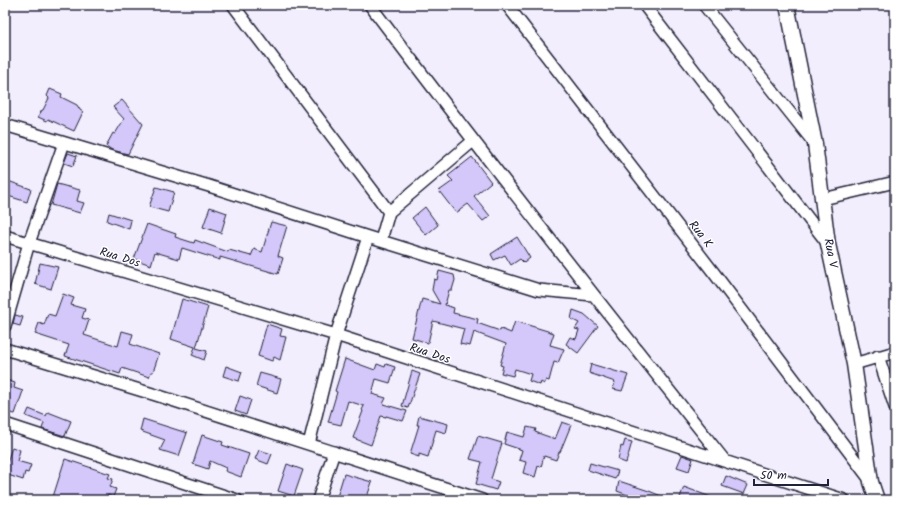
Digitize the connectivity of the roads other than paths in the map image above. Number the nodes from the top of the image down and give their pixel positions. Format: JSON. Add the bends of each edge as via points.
{"nodes":[{"id":1,"x":233,"y":5,"type":"edge"},
{"id":2,"x":370,"y":5,"type":"edge"},
{"id":3,"x":507,"y":5,"type":"edge"},
{"id":4,"x":644,"y":5,"type":"edge"},
{"id":5,"x":704,"y":5,"type":"edge"},
{"id":6,"x":787,"y":5,"type":"edge"},
{"id":7,"x":5,"y":125,"type":"edge"},
{"id":8,"x":473,"y":141,"type":"junction"},
{"id":9,"x":64,"y":143,"type":"junction"},
{"id":10,"x":815,"y":144,"type":"junction"},
{"id":11,"x":895,"y":182,"type":"edge"},
{"id":12,"x":822,"y":199,"type":"junction"},
{"id":13,"x":389,"y":212,"type":"junction"},
{"id":14,"x":5,"y":236,"type":"edge"},
{"id":15,"x":368,"y":237,"type":"junction"},
{"id":16,"x":382,"y":240,"type":"junction"},
{"id":17,"x":29,"y":243,"type":"junction"},
{"id":18,"x":828,"y":244,"type":"junction"},
{"id":19,"x":593,"y":295,"type":"junction"},
{"id":20,"x":5,"y":326,"type":"edge"},
{"id":21,"x":336,"y":335,"type":"junction"},
{"id":22,"x":5,"y":349,"type":"edge"},
{"id":23,"x":895,"y":352,"type":"edge"},
{"id":24,"x":878,"y":356,"type":"junction"},
{"id":25,"x":854,"y":364,"type":"junction"},
{"id":26,"x":895,"y":406,"type":"edge"},
{"id":27,"x":5,"y":424,"type":"edge"},
{"id":28,"x":308,"y":444,"type":"junction"},
{"id":29,"x":334,"y":452,"type":"junction"},
{"id":30,"x":725,"y":461,"type":"junction"},
{"id":31,"x":871,"y":482,"type":"junction"},
{"id":32,"x":237,"y":500,"type":"edge"},
{"id":33,"x":318,"y":500,"type":"edge"},
{"id":34,"x":482,"y":500,"type":"edge"},
{"id":35,"x":844,"y":500,"type":"edge"},
{"id":36,"x":876,"y":500,"type":"edge"}],
"edges":[{"from":1,"to":13,"type":"street"},
{"from":2,"to":8,"type":"street"},
{"from":3,"to":31,"type":"street","name":"Rua K"},
{"from":4,"to":18,"type":"street"},
{"from":5,"to":10,"type":"street"},
{"from":6,"to":10,"type":"street","name":"Rua V"},
{"from":7,"to":9,"type":"street"},
{"from":8,"to":13,"type":"street"},
{"from":8,"to":19,"type":"street"},
{"from":9,"to":15,"type":"street"},
{"from":9,"to":17,"type":"street"},
{"from":10,"to":12,"type":"street","name":"Rua V"},
{"from":11,"to":12,"type":"street"},
{"from":12,"to":18,"type":"street","name":"Rua V"},
{"from":13,"to":16,"type":"street"},
{"from":14,"to":17,"type":"street","name":"Rua Dos"},
{"from":15,"to":16,"type":"street"},
{"from":15,"to":21,"type":"street"},
{"from":16,"to":19,"type":"street","via":[[539,290]]},
{"from":17,"to":20,"type":"street"},
{"from":17,"to":21,"type":"street","name":"Rua Dos"},
{"from":18,"to":25,"type":"street","name":"Rua V"},
{"from":19,"to":30,"type":"street"},
{"from":21,"to":28,"type":"street"},
{"from":21,"to":30,"type":"street","name":"Rua Dos"},
{"from":22,"to":28,"type":"street"},
{"from":23,"to":24,"type":"street"},
{"from":24,"to":25,"type":"street"},
{"from":24,"to":26,"type":"street"},
{"from":25,"to":31,"type":"street","name":"Rua V"},
{"from":27,"to":32,"type":"street"},
{"from":28,"to":29,"type":"street"},
{"from":29,"to":33,"type":"street"},
{"from":29,"to":34,"type":"street"},
{"from":30,"to":35,"type":"street","name":"Rua Dos"},
{"from":31,"to":36,"type":"street","name":"Rua V"}]}
